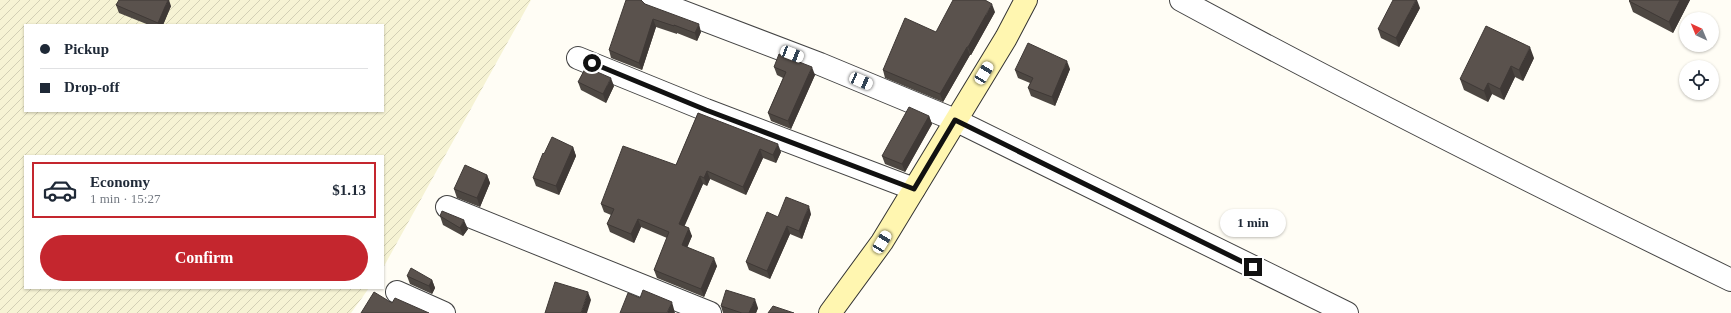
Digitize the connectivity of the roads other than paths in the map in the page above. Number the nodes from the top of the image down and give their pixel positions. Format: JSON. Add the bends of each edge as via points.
{"nodes":[{"id":1,"x":652,"y":0,"type":"edge"},
{"id":2,"x":1026,"y":0,"type":"edge"},
{"id":3,"x":1181,"y":0,"type":"edge"},
{"id":4,"x":578,"y":58,"type":"dead end"},
{"id":5,"x":955,"y":120,"type":"junction"},
{"id":6,"x":914,"y":189,"type":"junction"},
{"id":7,"x":447,"y":207,"type":"dead end"},
{"id":8,"x":1731,"y":280,"type":"edge"},
{"id":9,"x":397,"y":292,"type":"dead end"},
{"id":10,"x":444,"y":313,"type":"edge"},
{"id":11,"x":710,"y":313,"type":"edge"},
{"id":12,"x":830,"y":313,"type":"edge"},
{"id":13,"x":1347,"y":313,"type":"edge"}],
"edges":[{"from":1,"to":5,"type":"street","via":[[820,64]]},
{"from":2,"to":5,"type":"street","via":[[1006,38]]},
{"from":3,"to":8,"type":"street","via":[[1272,49]]},
{"from":4,"to":6,"type":"street"},
{"from":5,"to":6,"type":"street"},
{"from":5,"to":13,"type":"street"},
{"from":6,"to":12,"type":"street","via":[[882,242]]},
{"from":7,"to":11,"type":"street"},
{"from":9,"to":10,"type":"street"}]}
